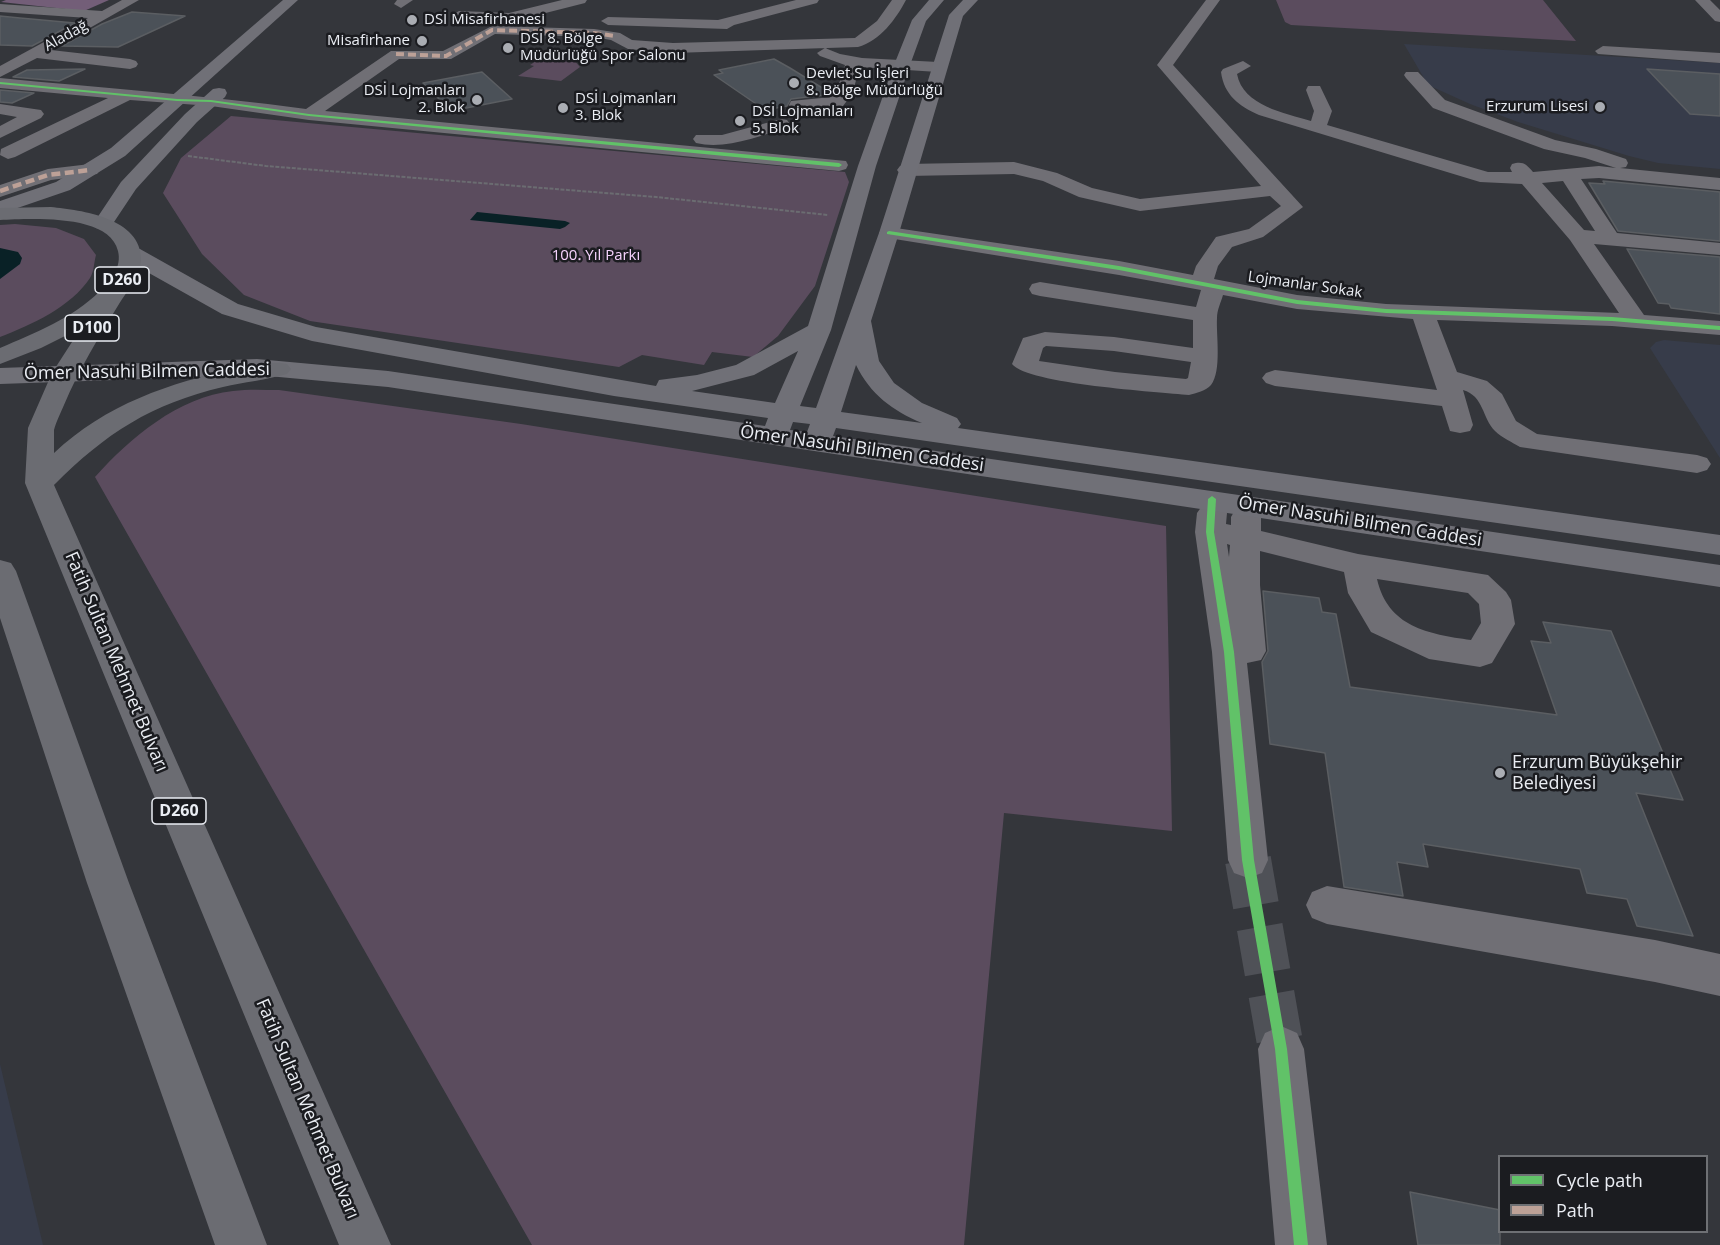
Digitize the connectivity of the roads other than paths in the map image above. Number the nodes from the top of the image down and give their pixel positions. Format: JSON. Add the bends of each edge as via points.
{"nodes":[{"id":1,"x":132,"y":0,"type":"edge"},
{"id":2,"x":291,"y":0,"type":"edge"},
{"id":3,"x":580,"y":0,"type":"edge"},
{"id":4,"x":812,"y":0,"type":"edge"},
{"id":5,"x":899,"y":0,"type":"edge"},
{"id":6,"x":937,"y":0,"type":"edge"},
{"id":7,"x":971,"y":0,"type":"edge"},
{"id":8,"x":1213,"y":0,"type":"edge"},
{"id":9,"x":1710,"y":5,"type":"edge"},
{"id":10,"x":0,"y":8,"type":"edge"},
{"id":11,"x":623,"y":8,"type":"dead end"},
{"id":12,"x":703,"y":9,"type":"dead end"},
{"id":13,"x":103,"y":15,"type":"junction"},
{"id":14,"x":459,"y":15,"type":"dead end"},
{"id":15,"x":508,"y":17,"type":"junction"},
{"id":16,"x":1720,"y":18,"type":"edge"},
{"id":17,"x":581,"y":20,"type":"junction"},
{"id":18,"x":648,"y":23,"type":"junction"},
{"id":19,"x":717,"y":25,"type":"junction"},
{"id":20,"x":776,"y":26,"type":"dead end"},
{"id":21,"x":818,"y":43,"type":"junction"},
{"id":22,"x":12,"y":51,"type":"dead end"},
{"id":23,"x":1603,"y":51,"type":"dead end"},
{"id":24,"x":35,"y":54,"type":"junction"},
{"id":25,"x":1720,"y":58,"type":"edge"},
{"id":26,"x":854,"y":61,"type":"junction"},
{"id":27,"x":130,"y":63,"type":"dead end"},
{"id":28,"x":902,"y":65,"type":"junction"},
{"id":29,"x":1243,"y":66,"type":"dead end"},
{"id":30,"x":938,"y":67,"type":"junction"},
{"id":31,"x":0,"y":72,"type":"edge"},
{"id":32,"x":1412,"y":75,"type":"dead end"},
{"id":33,"x":0,"y":83,"type":"edge"},
{"id":34,"x":228,"y":85,"type":"dead end"},
{"id":35,"x":58,"y":88,"type":"junction"},
{"id":36,"x":1314,"y":90,"type":"dead end"},
{"id":37,"x":128,"y":95,"type":"junction"},
{"id":38,"x":177,"y":100,"type":"junction"},
{"id":39,"x":211,"y":101,"type":"junction"},
{"id":40,"x":326,"y":104,"type":"junction"},
{"id":41,"x":797,"y":105,"type":"dead end"},
{"id":42,"x":2,"y":110,"type":"edge"},
{"id":43,"x":309,"y":115,"type":"junction"},
{"id":44,"x":782,"y":124,"type":"dead end"},
{"id":45,"x":1318,"y":127,"type":"junction"},
{"id":46,"x":0,"y":133,"type":"edge"},
{"id":47,"x":8,"y":153,"type":"dead end"},
{"id":48,"x":839,"y":165,"type":"dead end"},
{"id":49,"x":90,"y":170,"type":"junction"},
{"id":50,"x":907,"y":170,"type":"junction"},
{"id":51,"x":1523,"y":173,"type":"junction"},
{"id":52,"x":1568,"y":174,"type":"junction"},
{"id":53,"x":1632,"y":175,"type":"junction"},
{"id":54,"x":1720,"y":184,"type":"edge"},
{"id":55,"x":1275,"y":190,"type":"junction"},
{"id":56,"x":0,"y":191,"type":"edge"},
{"id":57,"x":0,"y":208,"type":"edge"},
{"id":58,"x":0,"y":214,"type":"edge"},
{"id":59,"x":104,"y":224,"type":"junction"},
{"id":60,"x":890,"y":233,"type":"junction"},
{"id":61,"x":1578,"y":236,"type":"junction"},
{"id":62,"x":1610,"y":239,"type":"junction"},
{"id":63,"x":1720,"y":249,"type":"edge"},
{"id":64,"x":132,"y":254,"type":"junction"},
{"id":65,"x":120,"y":284,"type":"junction"},
{"id":66,"x":1208,"y":284,"type":"junction"},
{"id":67,"x":1040,"y":289,"type":"dead end"},
{"id":68,"x":1421,"y":312,"type":"junction"},
{"id":69,"x":860,"y":315,"type":"junction"},
{"id":70,"x":1205,"y":315,"type":"junction"},
{"id":71,"x":1637,"y":321,"type":"junction"},
{"id":72,"x":1720,"y":328,"type":"edge"},
{"id":73,"x":819,"y":330,"type":"junction"},
{"id":74,"x":0,"y":357,"type":"edge"},
{"id":75,"x":1205,"y":357,"type":"junction"},
{"id":76,"x":278,"y":369,"type":"junction"},
{"id":77,"x":65,"y":373,"type":"junction"},
{"id":78,"x":0,"y":376,"type":"edge"},
{"id":79,"x":1275,"y":378,"type":"dead end"},
{"id":80,"x":614,"y":388,"type":"junction"},
{"id":81,"x":1451,"y":388,"type":"junction"},
{"id":82,"x":778,"y":424,"type":"junction"},
{"id":83,"x":1460,"y":425,"type":"dead end"},
{"id":84,"x":822,"y":430,"type":"junction"},
{"id":85,"x":995,"y":441,"type":"junction"},
{"id":86,"x":1697,"y":464,"type":"dead end"},
{"id":87,"x":39,"y":483,"type":"junction"},
{"id":88,"x":1211,"y":516,"type":"junction"},
{"id":89,"x":1245,"y":521,"type":"junction"},
{"id":90,"x":1719,"y":546,"type":"edge"},
{"id":91,"x":1358,"y":565,"type":"dead end"},
{"id":92,"x":0,"y":571,"type":"edge"},
{"id":93,"x":1720,"y":576,"type":"edge"},
{"id":94,"x":1327,"y":905,"type":"dead end"},
{"id":95,"x":1720,"y":975,"type":"edge"},
{"id":96,"x":241,"y":1245,"type":"edge"},
{"id":97,"x":365,"y":1245,"type":"edge"},
{"id":98,"x":1301,"y":1245,"type":"edge"},
{"id":99,"x":1319,"y":1245,"type":"edge"}],
"edges":[{"from":1,"to":13,"type":"street","name":"Aladağ"},
{"from":2,"to":38,"type":"main road"},
{"from":3,"to":15,"type":"street"},
{"from":4,"to":19,"type":"street"},
{"from":5,"to":21,"type":"street","via":[[884,24],[866,38],[858,42]]},
{"from":6,"to":28,"type":"main road","via":[[919,20]]},
{"from":7,"to":30,"type":"main road","via":[[956,15]]},
{"from":8,"to":55,"type":"street","via":[[1165,65]]},
{"from":9,"to":16,"type":"street"},
{"from":10,"to":13,"type":"street"},
{"from":11,"to":17,"type":"street"},
{"from":12,"to":18,"type":"street"},
{"from":13,"to":24,"type":"street","name":"Aladağ"},
{"from":14,"to":15,"type":"street"},
{"from":15,"to":17,"type":"street"},
{"from":17,"to":18,"type":"street"},
{"from":18,"to":19,"type":"street"},
{"from":19,"to":20,"type":"street"},
{"from":21,"to":26,"type":"street","via":[[819,49],[831,57]]},
{"from":21,"to":40,"type":"street","via":[[673,48],[628,44],[615,36],[594,33],[492,30],[446,56],[396,54]]},
{"from":22,"to":24,"type":"street"},
{"from":23,"to":25,"type":"street"},
{"from":24,"to":27,"type":"street"},
{"from":24,"to":31,"type":"street","name":"Aladağ"},
{"from":26,"to":28,"type":"street"},
{"from":26,"to":41,"type":"street","via":[[844,94],[837,102]]},
{"from":28,"to":30,"type":"street"},
{"from":28,"to":73,"type":"main road","via":[[867,166]]},
{"from":29,"to":45,"type":"street","via":[[1229,72],[1229,84],[1245,103]]},
{"from":30,"to":50,"type":"main road"},
{"from":32,"to":53,"type":"street","via":[[1439,104],[1550,145],[1618,162]]},
{"from":33,"to":35,"type":"street"},
{"from":34,"to":39,"type":"main road"},
{"from":35,"to":37,"type":"street"},
{"from":35,"to":42,"type":"street"},
{"from":36,"to":45,"type":"street","via":[[1323,111]]},
{"from":37,"to":38,"type":"street"},
{"from":37,"to":47,"type":"street"},
{"from":38,"to":39,"type":"street"},
{"from":38,"to":49,"type":"main road","via":[[118,152]]},
{"from":39,"to":43,"type":"street"},
{"from":39,"to":59,"type":"main road","via":[[128,186]]},
{"from":40,"to":43,"type":"street"},
{"from":40,"to":44,"type":"street","via":[[722,140]]},
{"from":42,"to":46,"type":"street","via":[[35,114]]},
{"from":43,"to":48,"type":"street"},
{"from":45,"to":51,"type":"street","via":[[1487,178]]},
{"from":49,"to":56,"type":"street","via":[[48,175]]},
{"from":49,"to":57,"type":"main road","via":[[63,186]]},
{"from":50,"to":55,"type":"street","via":[[1014,168],[1050,177],[1086,193],[1140,205]]},
{"from":50,"to":60,"type":"main road"},
{"from":51,"to":52,"type":"street"},
{"from":51,"to":61,"type":"street"},
{"from":52,"to":53,"type":"street"},
{"from":52,"to":62,"type":"street"},
{"from":53,"to":54,"type":"street"},
{"from":55,"to":66,"type":"street","via":[[1293,207],[1256,233],[1224,242],[1207,266]]},
{"from":58,"to":59,"type":"highway","number":"D260","via":[[72,215]]},
{"from":59,"to":64,"type":"highway","number":"D260","via":[[124,237]]},
{"from":60,"to":66,"type":"street","name":"Lojmanlar Sokak"},
{"from":60,"to":69,"type":"main road"},
{"from":61,"to":62,"type":"street"},
{"from":61,"to":71,"type":"street"},
{"from":62,"to":63,"type":"street"},
{"from":64,"to":65,"type":"highway","number":"D260"},
{"from":64,"to":80,"type":"main road","name":"Ömer Nasuhi Bilmen Caddesi","via":[[230,309],[312,334]]},
{"from":65,"to":74,"type":"highway","number":"D260","via":[[93,309],[51,335]]},
{"from":65,"to":77,"type":"highway","number":"D100"},
{"from":66,"to":68,"type":"street","name":"Lojmanlar Sokak","via":[[1297,302]]},
{"from":66,"to":70,"type":"street"},
{"from":67,"to":70,"type":"street"},
{"from":68,"to":71,"type":"street","name":"Lojmanlar Sokak"},
{"from":68,"to":81,"type":"street"},
{"from":69,"to":84,"type":"main road"},
{"from":69,"to":85,"type":"main road","via":[[860,345],[868,369],[890,395],[920,414]]},
{"from":70,"to":75,"type":"street"},
{"from":71,"to":72,"type":"street","name":"Lojmanlar Sokak"},
{"from":73,"to":80,"type":"main road","via":[[745,370],[698,383]]},
{"from":73,"to":82,"type":"main road"},
{"from":75,"to":75,"type":"street","via":[[1045,339],[1032,343],[1025,364],[1040,370],[1189,387],[1200,382]]},
{"from":76,"to":77,"type":"main road","name":"Ömer Nasuhi Bilmen Caddesi"},
{"from":76,"to":82,"type":"main road","name":"Ömer Nasuhi Bilmen Caddesi"},
{"from":76,"to":87,"type":"highway","via":[[199,383],[162,396],[79,445]]},
{"from":77,"to":78,"type":"main road","name":"Ömer Nasuhi Bilmen Caddesi"},
{"from":77,"to":87,"type":"highway","name":"Fatih Sultan Mehmet Bulvarı","number":"D260","via":[[41,428]]},
{"from":79,"to":81,"type":"street"},
{"from":80,"to":82,"type":"main road","name":"Ömer Nasuhi Bilmen Caddesi"},
{"from":81,"to":83,"type":"street"},
{"from":81,"to":86,"type":"street","via":[[1478,386],[1493,400],[1505,426],[1530,441]]},
{"from":82,"to":84,"type":"main road","name":"Ömer Nasuhi Bilmen Caddesi"},
{"from":84,"to":85,"type":"main road","name":"Ömer Nasuhi Bilmen Caddesi"},
{"from":84,"to":88,"type":"main road","name":"Ömer Nasuhi Bilmen Caddesi"},
{"from":85,"to":90,"type":"main road","name":"Ömer Nasuhi Bilmen Caddesi"},
{"from":87,"to":97,"type":"highway","name":"Fatih Sultan Mehmet Bulvarı","number":"D260"},
{"from":88,"to":89,"type":"street"},
{"from":88,"to":89,"type":"street","via":[[1256,861],[1244,585]]},
{"from":89,"to":91,"type":"street"},
{"from":89,"to":93,"type":"main road","name":"Ömer Nasuhi Bilmen Caddesi"},
{"from":92,"to":96,"type":"highway","via":[[108,883]]},
{"from":94,"to":95,"type":"street"},
{"from":98,"to":99,"type":"street","via":[[1289,1050]]}]}
